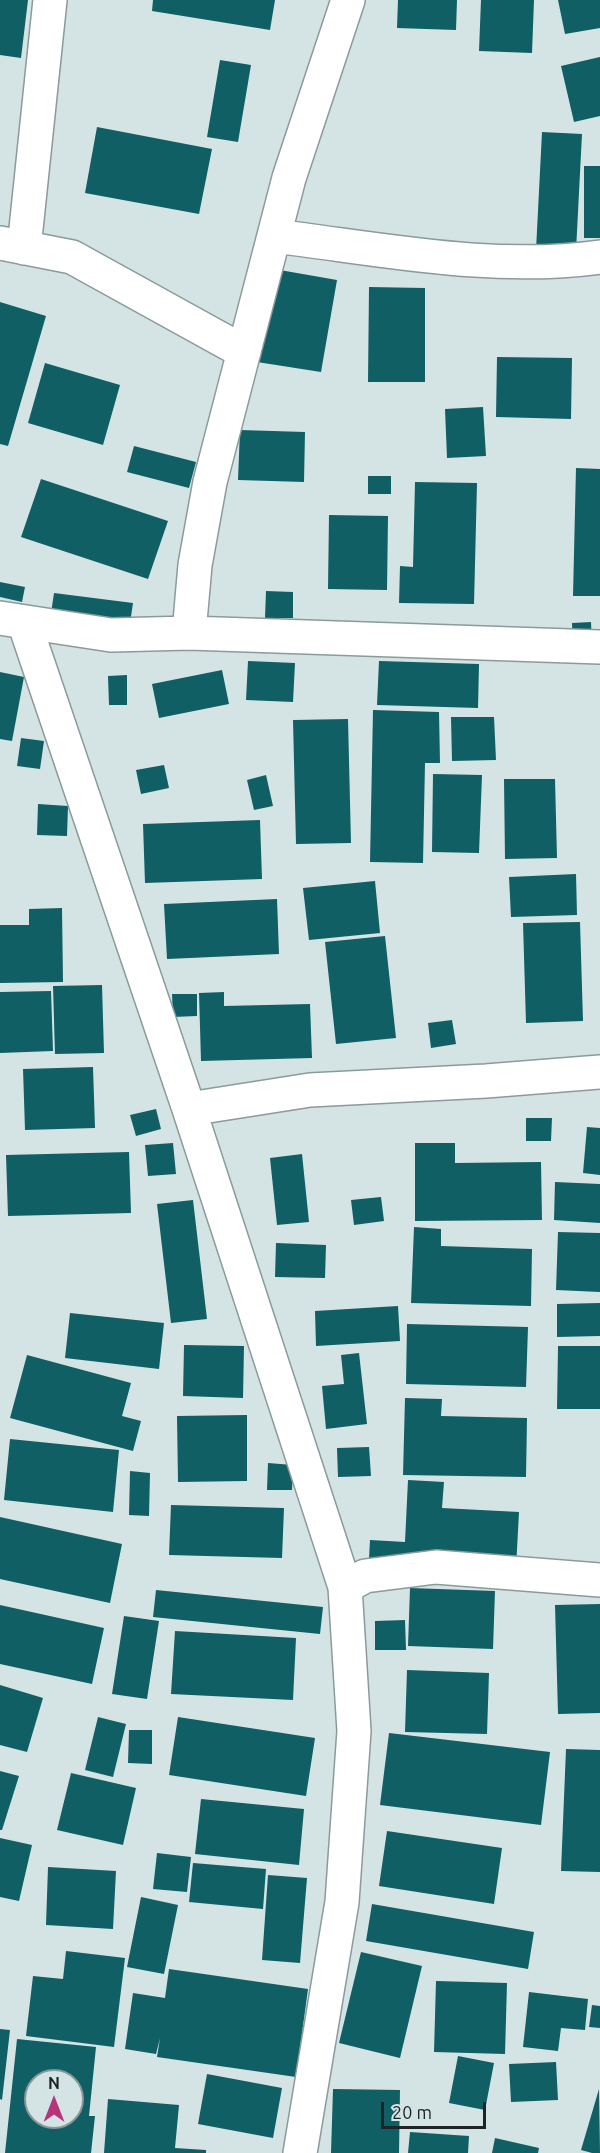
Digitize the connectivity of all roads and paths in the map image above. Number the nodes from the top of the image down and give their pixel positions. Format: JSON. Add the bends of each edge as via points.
{"nodes":[{"id":1,"x":50,"y":0,"type":"edge"},
{"id":2,"x":348,"y":0,"type":"edge"},
{"id":3,"x":274,"y":236,"type":"junction"},
{"id":4,"x":12,"y":245,"type":"edge"},
{"id":5,"x":600,"y":257,"type":"edge"},
{"id":6,"x":244,"y":352,"type":"junction"},
{"id":7,"x":12,"y":620,"type":"edge"},
{"id":8,"x":189,"y":633,"type":"junction"},
{"id":9,"x":600,"y":647,"type":"edge"},
{"id":10,"x":600,"y":1072,"type":"edge"},
{"id":11,"x":189,"y":1109,"type":"junction"},
{"id":12,"x":600,"y":1580,"type":"edge"},
{"id":13,"x":345,"y":1587,"type":"junction"},
{"id":14,"x":300,"y":2153,"type":"edge"}],
"edges":[{"from":1,"to":4,"type":"street"},
{"from":2,"to":3,"type":"street","via":[[289,178]]},
{"from":3,"to":5,"type":"street","via":[[481,262]]},
{"from":3,"to":6,"type":"street"},
{"from":4,"to":6,"type":"street","via":[[72,257]]},
{"from":6,"to":8,"type":"street","via":[[210,482],[195,565]]},
{"from":7,"to":8,"type":"street","via":[[111,635]]},
{"from":7,"to":11,"type":"street"},
{"from":8,"to":9,"type":"street"},
{"from":10,"to":11,"type":"street","via":[[310,1090]]},
{"from":11,"to":13,"type":"street"},
{"from":12,"to":13,"type":"street","via":[[436,1567],[365,1576]]},
{"from":13,"to":14,"type":"street","via":[[354,1731],[342,1902]]}]}
